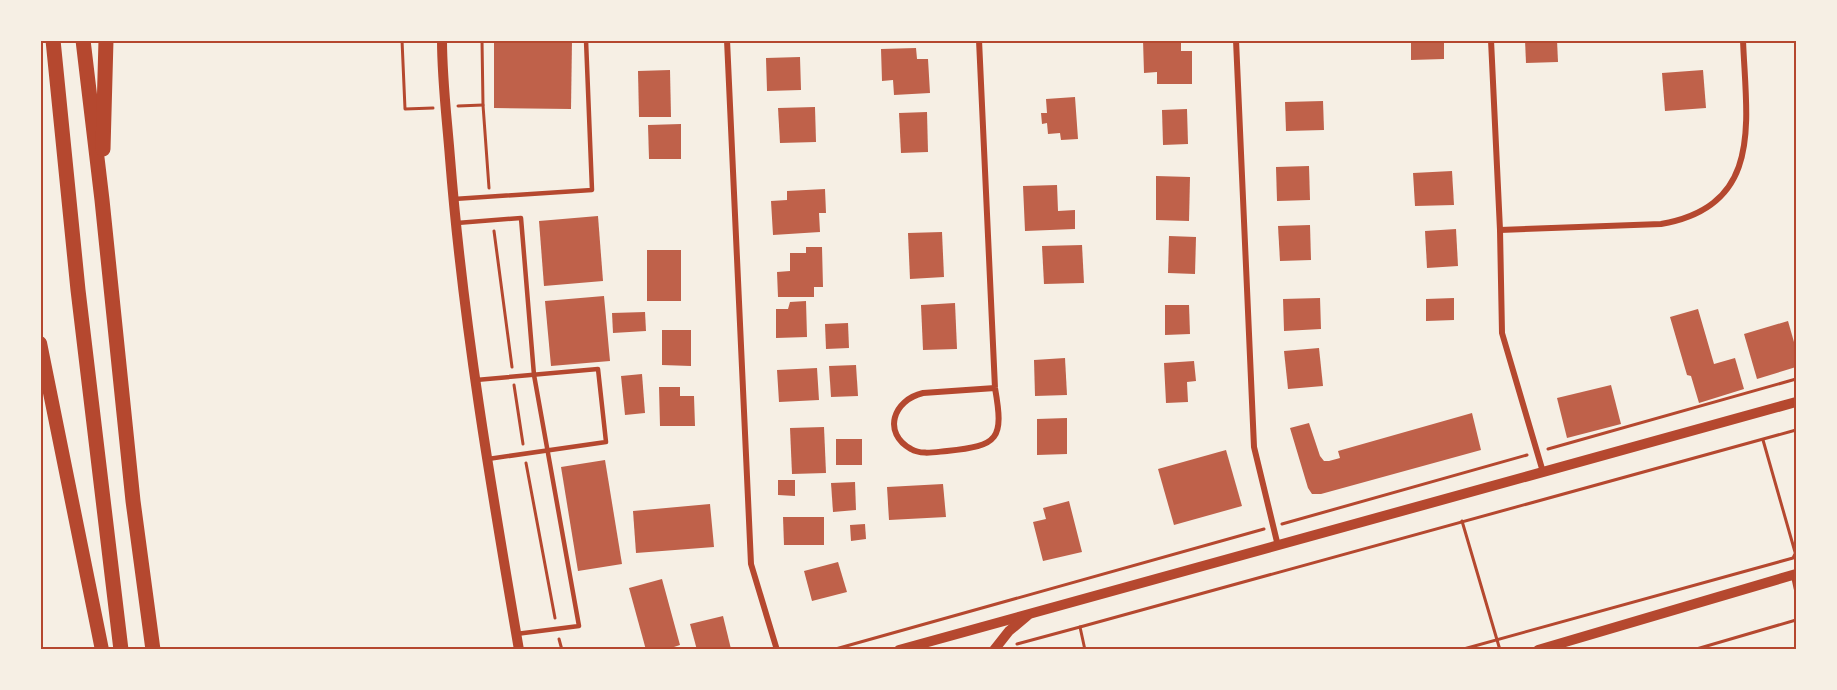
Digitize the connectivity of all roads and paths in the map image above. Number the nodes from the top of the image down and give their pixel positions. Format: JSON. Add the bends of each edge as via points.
{"nodes":[{"id":1,"x":53,"y":40,"type":"edge"},
{"id":2,"x":83,"y":40,"type":"edge"},
{"id":3,"x":106,"y":40,"type":"edge"},
{"id":4,"x":402,"y":40,"type":"edge"},
{"id":5,"x":442,"y":40,"type":"edge"},
{"id":6,"x":482,"y":40,"type":"edge"},
{"id":7,"x":586,"y":40,"type":"edge"},
{"id":8,"x":727,"y":40,"type":"edge"},
{"id":9,"x":979,"y":40,"type":"edge"},
{"id":10,"x":1236,"y":40,"type":"edge"},
{"id":11,"x":1491,"y":40,"type":"edge"},
{"id":12,"x":1743,"y":40,"type":"edge"},
{"id":13,"x":483,"y":105,"type":"junction"},
{"id":14,"x":446,"y":107,"type":"junction"},
{"id":15,"x":489,"y":196,"type":"junction"},
{"id":16,"x":454,"y":199,"type":"junction"},
{"id":17,"x":102,"y":200,"type":"junction"},
{"id":18,"x":492,"y":222,"type":"junction"},
{"id":19,"x":456,"y":223,"type":"junction"},
{"id":20,"x":1500,"y":230,"type":"junction"},
{"id":21,"x":40,"y":343,"type":"edge"},
{"id":22,"x":534,"y":375,"type":"junction"},
{"id":23,"x":513,"y":377,"type":"junction"},
{"id":24,"x":1797,"y":379,"type":"edge"},
{"id":25,"x":477,"y":380,"type":"junction"},
{"id":26,"x":994,"y":388,"type":"junction"},
{"id":27,"x":1797,"y":402,"type":"edge"},
{"id":28,"x":1797,"y":430,"type":"edge"},
{"id":29,"x":1763,"y":440,"type":"junction"},
{"id":30,"x":547,"y":451,"type":"junction"},
{"id":31,"x":1538,"y":452,"type":"junction"},
{"id":32,"x":524,"y":454,"type":"junction"},
{"id":33,"x":488,"y":459,"type":"junction"},
{"id":34,"x":1543,"y":472,"type":"junction"},
{"id":35,"x":1462,"y":521,"type":"junction"},
{"id":36,"x":1273,"y":526,"type":"junction"},
{"id":37,"x":1278,"y":546,"type":"junction"},
{"id":38,"x":1796,"y":553,"type":"edge"},
{"id":39,"x":1795,"y":575,"type":"edge"},
{"id":40,"x":1797,"y":590,"type":"edge"},
{"id":41,"x":1032,"y":612,"type":"junction"},
{"id":42,"x":1797,"y":620,"type":"edge"},
{"id":43,"x":1080,"y":627,"type":"junction"},
{"id":44,"x":557,"y":629,"type":"junction"},
{"id":45,"x":516,"y":634,"type":"junction"},
{"id":46,"x":1497,"y":639,"type":"junction"},
{"id":47,"x":1008,"y":647,"type":"dead end"},
{"id":48,"x":102,"y":650,"type":"edge"},
{"id":49,"x":121,"y":650,"type":"edge"},
{"id":50,"x":153,"y":650,"type":"edge"},
{"id":51,"x":519,"y":650,"type":"edge"},
{"id":52,"x":562,"y":650,"type":"edge"},
{"id":53,"x":777,"y":650,"type":"edge"},
{"id":54,"x":832,"y":650,"type":"edge"},
{"id":55,"x":899,"y":650,"type":"edge"},
{"id":56,"x":994,"y":650,"type":"edge"},
{"id":57,"x":1085,"y":650,"type":"edge"},
{"id":58,"x":1460,"y":650,"type":"edge"},
{"id":59,"x":1500,"y":650,"type":"edge"},
{"id":60,"x":1538,"y":650,"type":"edge"},
{"id":61,"x":1693,"y":650,"type":"edge"}],
"edges":[{"from":1,"to":49,"type":"highway"},
{"from":2,"to":17,"type":"highway"},
{"from":3,"to":17,"type":"highway"},
{"from":4,"to":14,"type":"path","via":[[405,109]]},
{"from":5,"to":14,"type":"street"},
{"from":6,"to":13,"type":"path"},
{"from":7,"to":15,"type":"lane","via":[[592,189]]},
{"from":8,"to":53,"type":"street","via":[[751,564]]},
{"from":9,"to":26,"type":"street"},
{"from":10,"to":36,"type":"street","via":[[1254,447]]},
{"from":11,"to":20,"type":"street"},
{"from":12,"to":20,"type":"street","via":[[1745,147],[1733,180],[1710,206],[1695,215],[1661,224]]},
{"from":13,"to":14,"type":"path"},
{"from":13,"to":15,"type":"path"},
{"from":14,"to":16,"type":"street"},
{"from":15,"to":16,"type":"lane"},
{"from":16,"to":19,"type":"street"},
{"from":17,"to":50,"type":"highway","via":[[133,501]]},
{"from":18,"to":19,"type":"lane"},
{"from":18,"to":22,"type":"lane","via":[[521,218]]},
{"from":18,"to":23,"type":"path"},
{"from":19,"to":25,"type":"street"},
{"from":20,"to":31,"type":"street","via":[[1502,333]]},
{"from":21,"to":48,"type":"main road"},
{"from":22,"to":23,"type":"lane"},
{"from":22,"to":30,"type":"lane"},
{"from":22,"to":30,"type":"lane","via":[[598,369],[606,442]]},
{"from":23,"to":25,"type":"lane"},
{"from":23,"to":32,"type":"path"},
{"from":24,"to":31,"type":"path"},
{"from":25,"to":33,"type":"street"},
{"from":26,"to":26,"type":"street","via":[[911,396],[896,412],[897,435],[904,445],[925,453],[983,446],[998,429],[1000,417]]},
{"from":27,"to":34,"type":"street"},
{"from":28,"to":29,"type":"path"},
{"from":29,"to":35,"type":"path"},
{"from":29,"to":38,"type":"path"},
{"from":30,"to":32,"type":"lane"},
{"from":30,"to":44,"type":"lane","via":[[579,626]]},
{"from":31,"to":34,"type":"street"},
{"from":31,"to":36,"type":"path"},
{"from":32,"to":33,"type":"lane"},
{"from":32,"to":44,"type":"path"},
{"from":33,"to":45,"type":"street"},
{"from":34,"to":37,"type":"street"},
{"from":35,"to":43,"type":"path"},
{"from":35,"to":46,"type":"path"},
{"from":36,"to":37,"type":"street"},
{"from":36,"to":54,"type":"path"},
{"from":37,"to":41,"type":"street"},
{"from":38,"to":46,"type":"path","via":[[1793,558]]},
{"from":39,"to":40,"type":"lane"},
{"from":39,"to":60,"type":"street"},
{"from":41,"to":55,"type":"street"},
{"from":41,"to":56,"type":"street","via":[[1008,631]]},
{"from":42,"to":61,"type":"path"},
{"from":43,"to":47,"type":"path"},
{"from":43,"to":57,"type":"path"},
{"from":44,"to":45,"type":"lane"},
{"from":44,"to":52,"type":"path"},
{"from":45,"to":51,"type":"street"},
{"from":46,"to":58,"type":"path"},
{"from":46,"to":59,"type":"path"}]}
